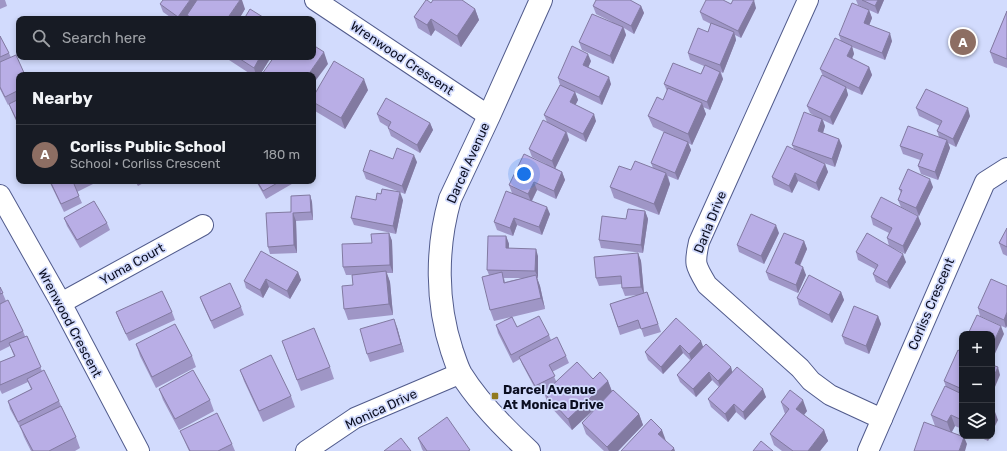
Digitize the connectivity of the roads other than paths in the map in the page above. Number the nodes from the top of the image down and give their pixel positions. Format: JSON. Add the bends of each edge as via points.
{"nodes":[{"id":1,"x":315,"y":0,"type":"edge"},
{"id":2,"x":541,"y":0,"type":"edge"},
{"id":3,"x":808,"y":0,"type":"edge"},
{"id":4,"x":489,"y":116,"type":"junction"},
{"id":5,"x":1007,"y":168,"type":"edge"},
{"id":6,"x":0,"y":195,"type":"edge"},
{"id":7,"x":203,"y":225,"type":"dead end"},
{"id":8,"x":61,"y":303,"type":"junction"},
{"id":9,"x":461,"y":373,"type":"junction"},
{"id":10,"x":882,"y":419,"type":"junction"},
{"id":11,"x":140,"y":451,"type":"edge"},
{"id":12,"x":306,"y":451,"type":"edge"},
{"id":13,"x":529,"y":451,"type":"edge"},
{"id":14,"x":868,"y":451,"type":"edge"}],
"edges":[{"from":1,"to":4,"type":"street","name":"Wrenwood Crescent"},
{"from":2,"to":4,"type":"street","name":"Darcel Avenue"},
{"from":3,"to":10,"type":"street","name":"Darla Drive","via":[[699,242],[695,259],[707,285],[800,368],[811,381],[830,395]]},
{"from":4,"to":9,"type":"street","name":"Darcel Avenue","via":[[450,199],[442,241],[442,310],[446,334]]},
{"from":5,"to":10,"type":"street","name":"Corliss Crescent","via":[[985,182]]},
{"from":6,"to":8,"type":"street","name":"Wrenwood Crescent"},
{"from":7,"to":8,"type":"street","name":"Yuma Court"},
{"from":8,"to":11,"type":"street","name":"Wrenwood Crescent"},
{"from":9,"to":12,"type":"street","name":"Monica Drive","via":[[355,418]]},
{"from":9,"to":13,"type":"street","name":"Darcel Avenue","via":[[485,407]]},
{"from":10,"to":14,"type":"street","name":"Corliss Crescent"}]}
